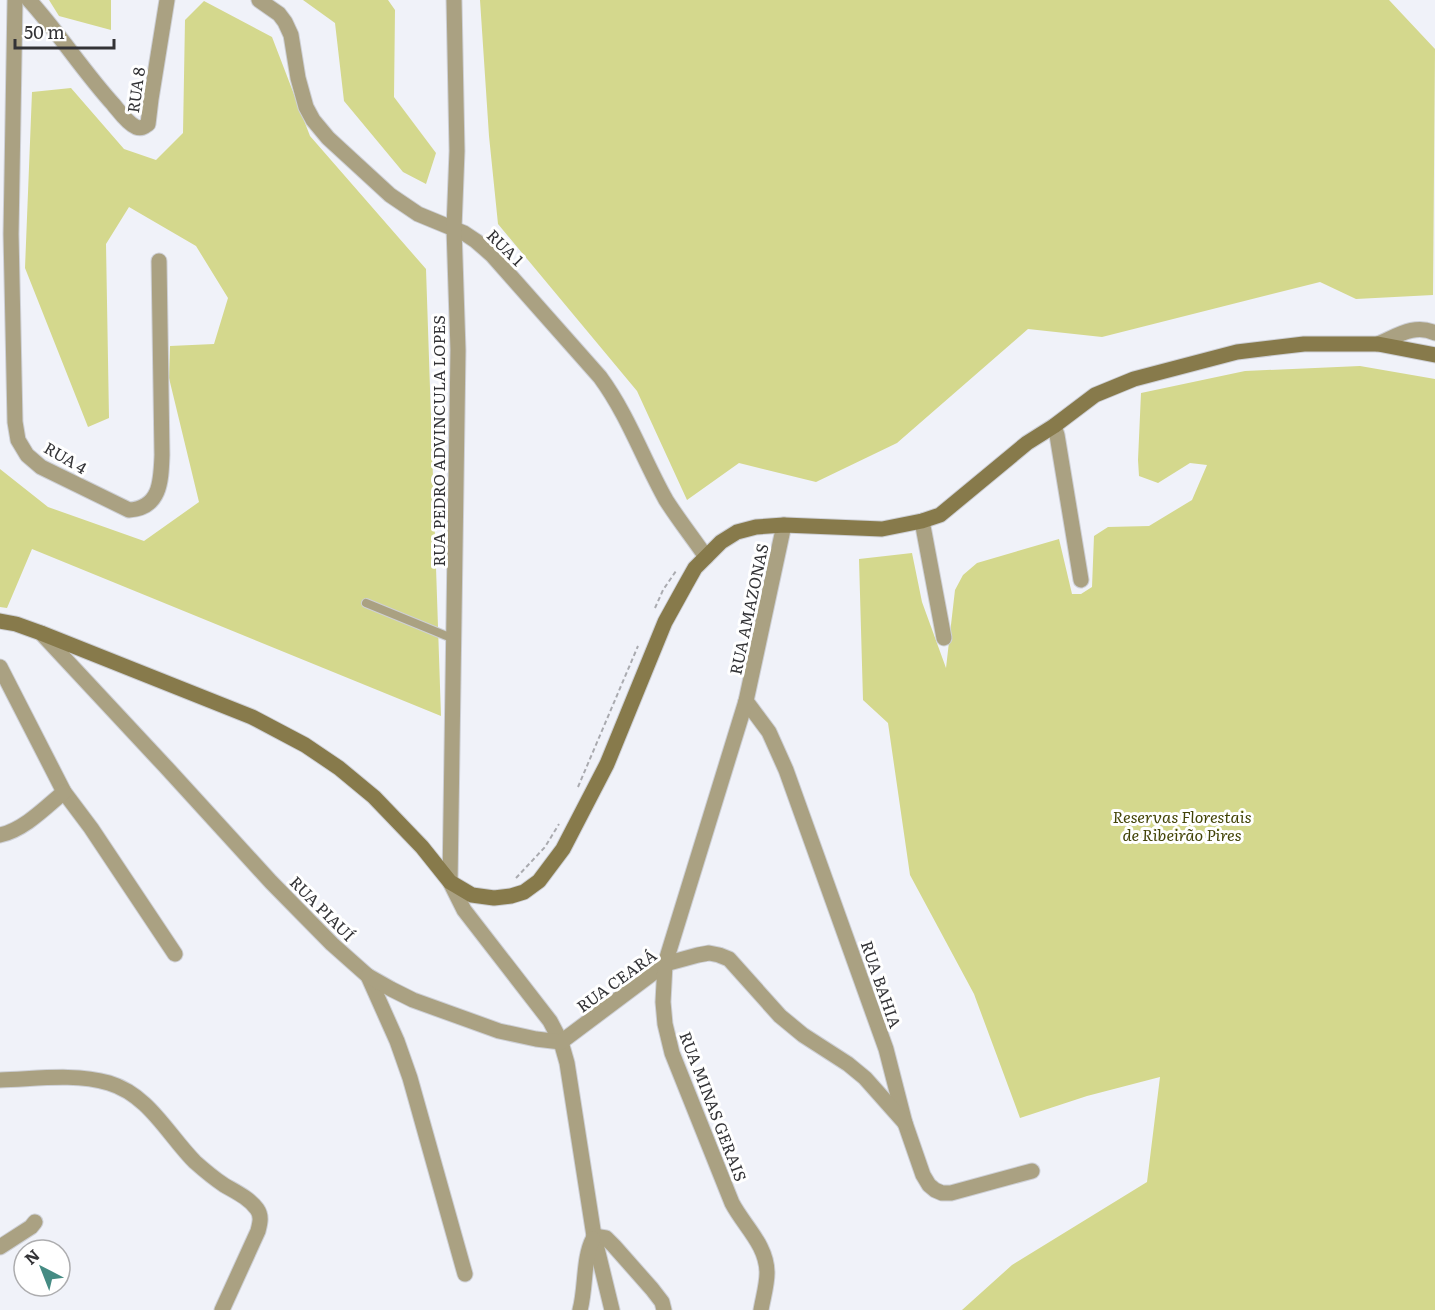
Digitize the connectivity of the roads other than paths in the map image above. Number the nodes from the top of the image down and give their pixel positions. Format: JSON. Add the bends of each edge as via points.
{"nodes":[{"id":1,"x":15,"y":0,"type":"edge"},
{"id":2,"x":29,"y":0,"type":"edge"},
{"id":3,"x":167,"y":0,"type":"edge"},
{"id":4,"x":259,"y":0,"type":"edge"},
{"id":5,"x":454,"y":0,"type":"edge"},
{"id":6,"x":454,"y":228,"type":"junction"},
{"id":7,"x":159,"y":261,"type":"dead end"},
{"id":8,"x":1435,"y":333,"type":"edge"},
{"id":9,"x":1378,"y":344,"type":"junction"},
{"id":10,"x":1435,"y":355,"type":"edge"},
{"id":11,"x":1054,"y":426,"type":"junction"},
{"id":12,"x":922,"y":521,"type":"junction"},
{"id":13,"x":784,"y":525,"type":"junction"},
{"id":14,"x":706,"y":557,"type":"junction"},
{"id":15,"x":1081,"y":580,"type":"dead end"},
{"id":16,"x":366,"y":603,"type":"dead end"},
{"id":17,"x":0,"y":621,"type":"edge"},
{"id":18,"x":41,"y":633,"type":"junction"},
{"id":19,"x":944,"y":638,"type":"dead end"},
{"id":20,"x":454,"y":639,"type":"junction"},
{"id":21,"x":0,"y":667,"type":"edge"},
{"id":22,"x":747,"y":701,"type":"junction"},
{"id":23,"x":64,"y":792,"type":"junction"},
{"id":24,"x":0,"y":835,"type":"edge"},
{"id":25,"x":450,"y":882,"type":"junction"},
{"id":26,"x":175,"y":954,"type":"dead end"},
{"id":27,"x":666,"y":964,"type":"junction"},
{"id":28,"x":369,"y":976,"type":"junction"},
{"id":29,"x":561,"y":1042,"type":"junction"},
{"id":30,"x":0,"y":1080,"type":"edge"},
{"id":31,"x":905,"y":1123,"type":"junction"},
{"id":32,"x":1032,"y":1171,"type":"dead end"},
{"id":33,"x":35,"y":1222,"type":"dead end"},
{"id":34,"x":594,"y":1236,"type":"junction"},
{"id":35,"x":0,"y":1247,"type":"edge"},
{"id":36,"x":465,"y":1274,"type":"dead end"},
{"id":37,"x":222,"y":1310,"type":"edge"},
{"id":38,"x":580,"y":1310,"type":"edge"},
{"id":39,"x":612,"y":1310,"type":"edge"},
{"id":40,"x":664,"y":1310,"type":"edge"},
{"id":41,"x":761,"y":1310,"type":"edge"}],
"edges":[{"from":1,"to":7,"type":"street","name":"RUA 4","via":[[11,234],[18,440],[41,467],[129,510],[147,504],[160,483]]},
{"from":2,"to":3,"type":"street","name":"RUA 8","via":[[85,72],[136,127],[148,124]]},
{"from":4,"to":6,"type":"street","name":"RUA 1","via":[[285,22],[306,107],[328,138],[390,195],[418,214]]},
{"from":5,"to":6,"type":"street","name":"RUA PEDRO ADVINCULA LOPES"},
{"from":6,"to":14,"type":"street","name":"RUA 1","via":[[492,255],[600,378],[622,411],[666,499]]},
{"from":6,"to":20,"type":"street","name":"RUA PEDRO ADVINCULA LOPES","via":[[458,350]]},
{"from":8,"to":9,"type":"street","via":[[1416,329]]},
{"from":9,"to":10,"type":"main road"},
{"from":9,"to":11,"type":"main road","via":[[1305,344],[1237,352],[1134,379],[1095,395]]},
{"from":11,"to":12,"type":"main road","via":[[1027,443],[940,515]]},
{"from":11,"to":15,"type":"street"},
{"from":12,"to":13,"type":"main road","via":[[882,529]]},
{"from":12,"to":19,"type":"street"},
{"from":13,"to":14,"type":"main road","via":[[737,532]]},
{"from":13,"to":22,"type":"street","name":"RUA AMAZONAS"},
{"from":14,"to":25,"type":"main road","via":[[694,568],[665,622],[607,764],[563,849],[539,881],[524,892],[494,898],[472,895]]},
{"from":16,"to":20,"type":"lane"},
{"from":17,"to":18,"type":"main road"},
{"from":18,"to":25,"type":"main road","via":[[252,717],[305,745],[374,797]]},
{"from":18,"to":28,"type":"street","name":"RUA PIAUÍ","via":[[271,882]]},
{"from":20,"to":25,"type":"street","name":"RUA PEDRO ADVINCULA LOPES"},
{"from":21,"to":23,"type":"street"},
{"from":22,"to":27,"type":"street","name":"RUA MINAS GERAIS"},
{"from":22,"to":31,"type":"street","name":"RUA BAHIA","via":[[769,732],[786,770],[886,1049]]},
{"from":23,"to":24,"type":"street","via":[[35,817]]},
{"from":23,"to":26,"type":"street"},
{"from":25,"to":29,"type":"street","via":[[464,910],[550,1021]]},
{"from":27,"to":29,"type":"street","name":"RUA CEARÁ"},
{"from":27,"to":31,"type":"street","name":"RUA CEARÁ","via":[[709,953],[729,959],[780,1016],[865,1078]]},
{"from":27,"to":41,"type":"street","name":"RUA MINAS GERAIS","via":[[664,1024],[672,1053],[732,1203],[765,1257],[767,1274]]},
{"from":28,"to":29,"type":"street","via":[[413,1000],[500,1031]]},
{"from":28,"to":36,"type":"street","name":"RUA PIAUÍ","via":[[410,1078]]},
{"from":29,"to":34,"type":"street"},
{"from":30,"to":37,"type":"street","via":[[79,1077],[130,1092],[149,1107],[196,1162],[248,1199],[261,1218],[258,1231]]},
{"from":31,"to":32,"type":"street","name":"RUA BAHIA","via":[[928,1185],[942,1193]]},
{"from":33,"to":35,"type":"street"},
{"from":34,"to":38,"type":"street"},
{"from":34,"to":39,"type":"street"},
{"from":34,"to":40,"type":"street","via":[[606,1238],[614,1246],[652,1289]]}]}
